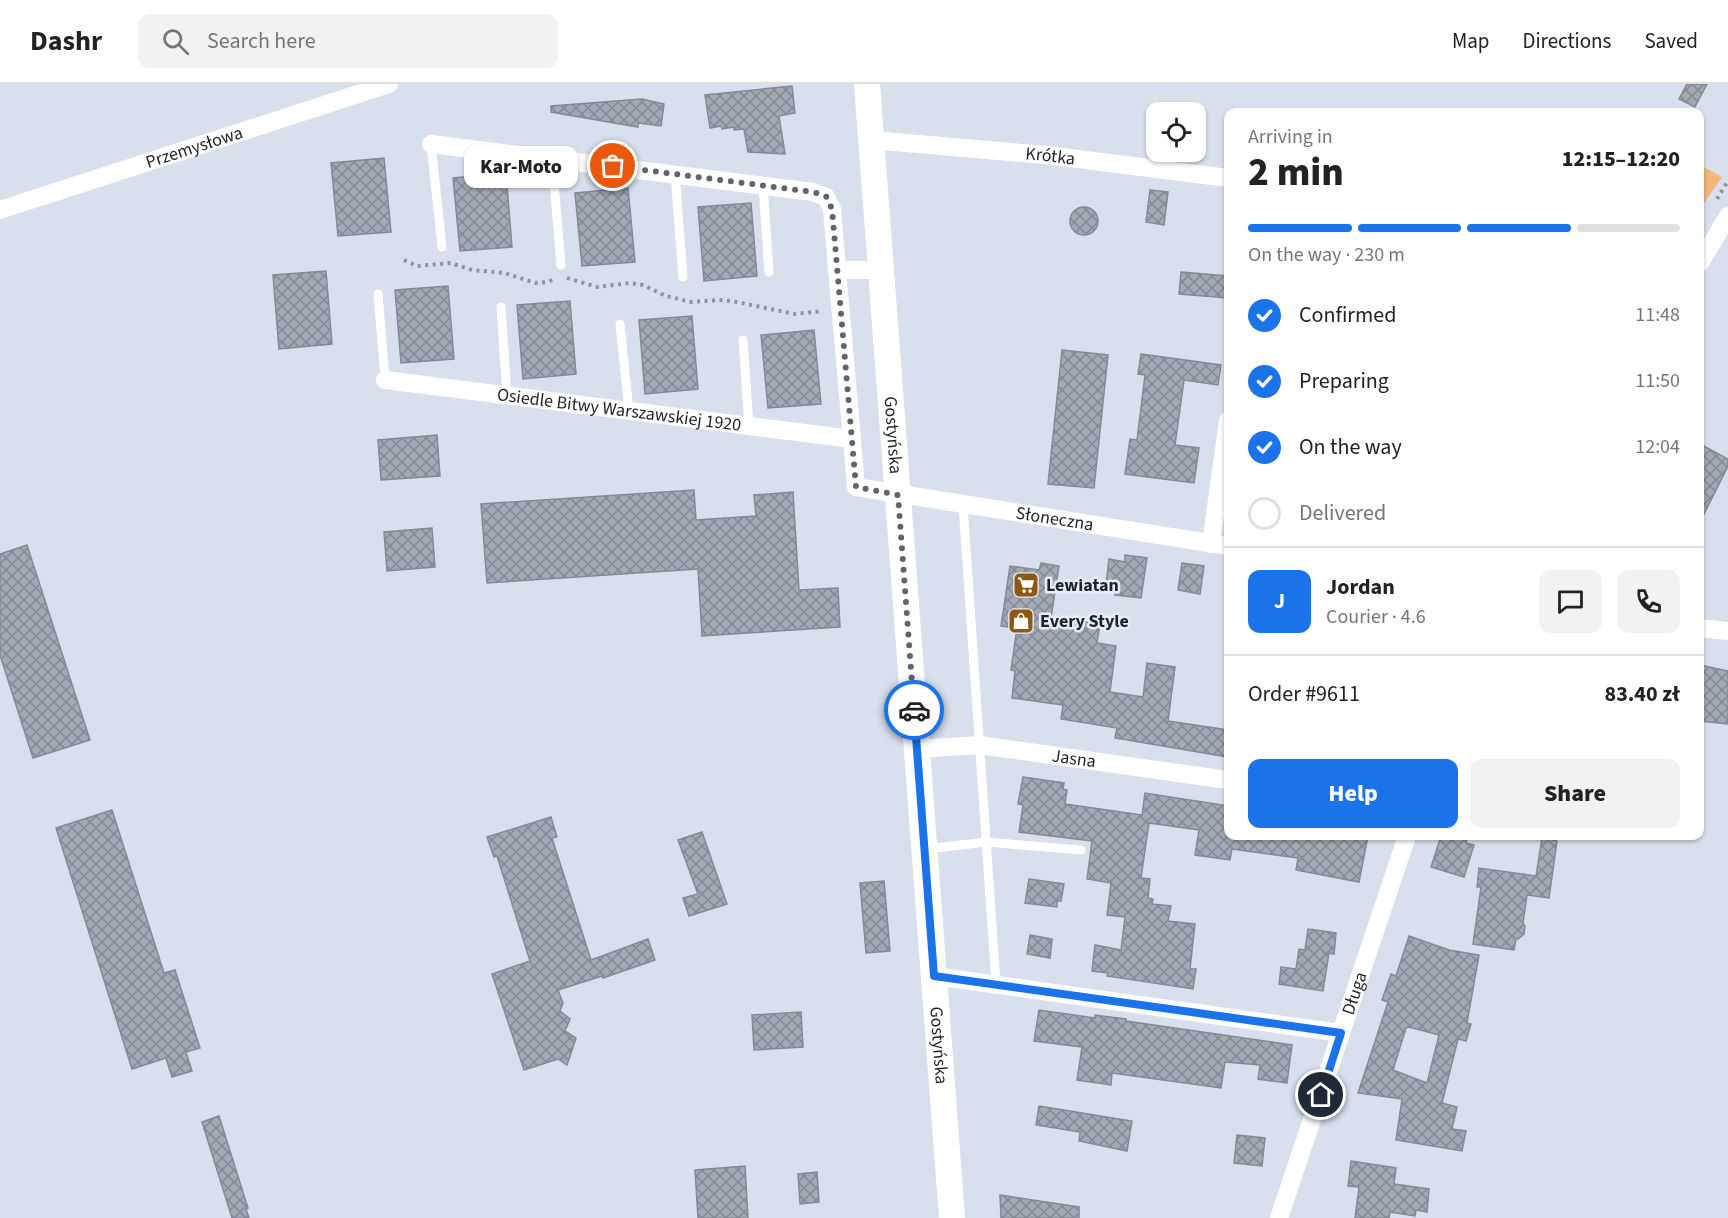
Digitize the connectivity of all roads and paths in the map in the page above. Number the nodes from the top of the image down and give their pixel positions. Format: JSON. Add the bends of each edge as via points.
{"nodes":[{"id":1,"x":389,"y":84,"type":"edge"},
{"id":2,"x":867,"y":84,"type":"edge"},
{"id":3,"x":871,"y":140,"type":"junction"},
{"id":4,"x":431,"y":144,"type":"joint"},
{"id":5,"x":552,"y":159,"type":"junction"},
{"id":6,"x":675,"y":174,"type":"junction"},
{"id":7,"x":1224,"y":177,"type":"edge"},
{"id":8,"x":763,"y":185,"type":"junction"},
{"id":9,"x":0,"y":210,"type":"edge"},
{"id":10,"x":1728,"y":216,"type":"edge"},
{"id":11,"x":441,"y":246,"type":"dead end"},
{"id":12,"x":1704,"y":252,"type":"edge"},
{"id":13,"x":404,"y":260,"type":"dead end"},
{"id":14,"x":561,"y":265,"type":"dead end"},
{"id":15,"x":837,"y":270,"type":"junction"},
{"id":16,"x":882,"y":270,"type":"junction"},
{"id":17,"x":769,"y":272,"type":"dead end"},
{"id":18,"x":683,"y":277,"type":"dead end"},
{"id":19,"x":378,"y":294,"type":"dead end"},
{"id":20,"x":501,"y":307,"type":"dead end"},
{"id":21,"x":840,"y":309,"type":"junction"},
{"id":22,"x":620,"y":324,"type":"dead end"},
{"id":23,"x":743,"y":340,"type":"dead end"},
{"id":24,"x":385,"y":380,"type":"joint"},
{"id":25,"x":507,"y":395,"type":"junction"},
{"id":26,"x":629,"y":411,"type":"junction"},
{"id":27,"x":749,"y":426,"type":"junction"},
{"id":28,"x":852,"y":439,"type":"junction"},
{"id":29,"x":1224,"y":482,"type":"edge"},
{"id":30,"x":898,"y":495,"type":"junction"},
{"id":31,"x":963,"y":505,"type":"junction"},
{"id":32,"x":1220,"y":545,"type":"edge"},
{"id":33,"x":1704,"y":628,"type":"edge"},
{"id":34,"x":1728,"y":631,"type":"edge"},
{"id":35,"x":979,"y":745,"type":"junction"},
{"id":36,"x":917,"y":749,"type":"junction"},
{"id":37,"x":1224,"y":779,"type":"edge"},
{"id":38,"x":1406,"y":840,"type":"edge"},
{"id":39,"x":986,"y":842,"type":"junction"},
{"id":40,"x":925,"y":849,"type":"junction"},
{"id":41,"x":1081,"y":850,"type":"dead end"},
{"id":42,"x":934,"y":976,"type":"junction"},
{"id":43,"x":996,"y":984,"type":"junction"},
{"id":44,"x":1341,"y":1033,"type":"junction"},
{"id":45,"x":952,"y":1218,"type":"edge"},
{"id":46,"x":1279,"y":1218,"type":"edge"}],
"edges":[{"from":1,"to":9,"type":"street","name":"Przemysłowa"},
{"from":2,"to":3,"type":"main road","name":"Gostyńska"},
{"from":3,"to":7,"type":"street","name":"Krótka","via":[[1046,155]]},
{"from":3,"to":16,"type":"main road","name":"Gostyńska"},
{"from":4,"to":5,"type":"street"},
{"from":4,"to":11,"type":"lane"},
{"from":5,"to":6,"type":"street"},
{"from":5,"to":14,"type":"lane"},
{"from":6,"to":8,"type":"street"},
{"from":6,"to":18,"type":"lane"},
{"from":8,"to":15,"type":"street","via":[[826,196],[832,209]]},
{"from":8,"to":17,"type":"lane"},
{"from":10,"to":12,"type":"street"},
{"from":13,"to":21,"type":"path","via":[[417,266],[451,263],[472,270],[506,273],[535,283],[566,278],[597,287],[630,283],[677,300],[732,301],[795,314]]},
{"from":15,"to":16,"type":"street"},
{"from":15,"to":21,"type":"street"},
{"from":16,"to":30,"type":"main road","name":"Gostyńska"},
{"from":19,"to":24,"type":"lane"},
{"from":20,"to":25,"type":"lane"},
{"from":21,"to":28,"type":"street"},
{"from":22,"to":26,"type":"lane"},
{"from":23,"to":27,"type":"lane"},
{"from":24,"to":25,"type":"street","name":"Osiedle Bitwy Warszawskiej 1920"},
{"from":25,"to":26,"type":"street","name":"Osiedle Bitwy Warszawskiej 1920"},
{"from":26,"to":27,"type":"street","name":"Osiedle Bitwy Warszawskiej 1920"},
{"from":27,"to":28,"type":"street","name":"Osiedle Bitwy Warszawskiej 1920"},
{"from":28,"to":30,"type":"street","via":[[856,487]]},
{"from":29,"to":32,"type":"street","name":"Słoneczna"},
{"from":30,"to":31,"type":"street","name":"Słoneczna"},
{"from":30,"to":36,"type":"main road","name":"Gostyńska"},
{"from":31,"to":32,"type":"street","name":"Słoneczna"},
{"from":31,"to":35,"type":"lane"},
{"from":33,"to":34,"type":"street"},
{"from":35,"to":36,"type":"street","name":"Jasna"},
{"from":35,"to":37,"type":"street","name":"Jasna"},
{"from":35,"to":39,"type":"lane"},
{"from":36,"to":40,"type":"main road","name":"Gostyńska"},
{"from":38,"to":44,"type":"street","name":"Długa"},
{"from":39,"to":40,"type":"lane"},
{"from":39,"to":41,"type":"lane"},
{"from":39,"to":43,"type":"lane"},
{"from":40,"to":42,"type":"main road","name":"Gostyńska"},
{"from":42,"to":43,"type":"street"},
{"from":42,"to":45,"type":"main road","name":"Gostyńska"},
{"from":43,"to":44,"type":"street"},
{"from":44,"to":46,"type":"street","name":"Długa"}]}
